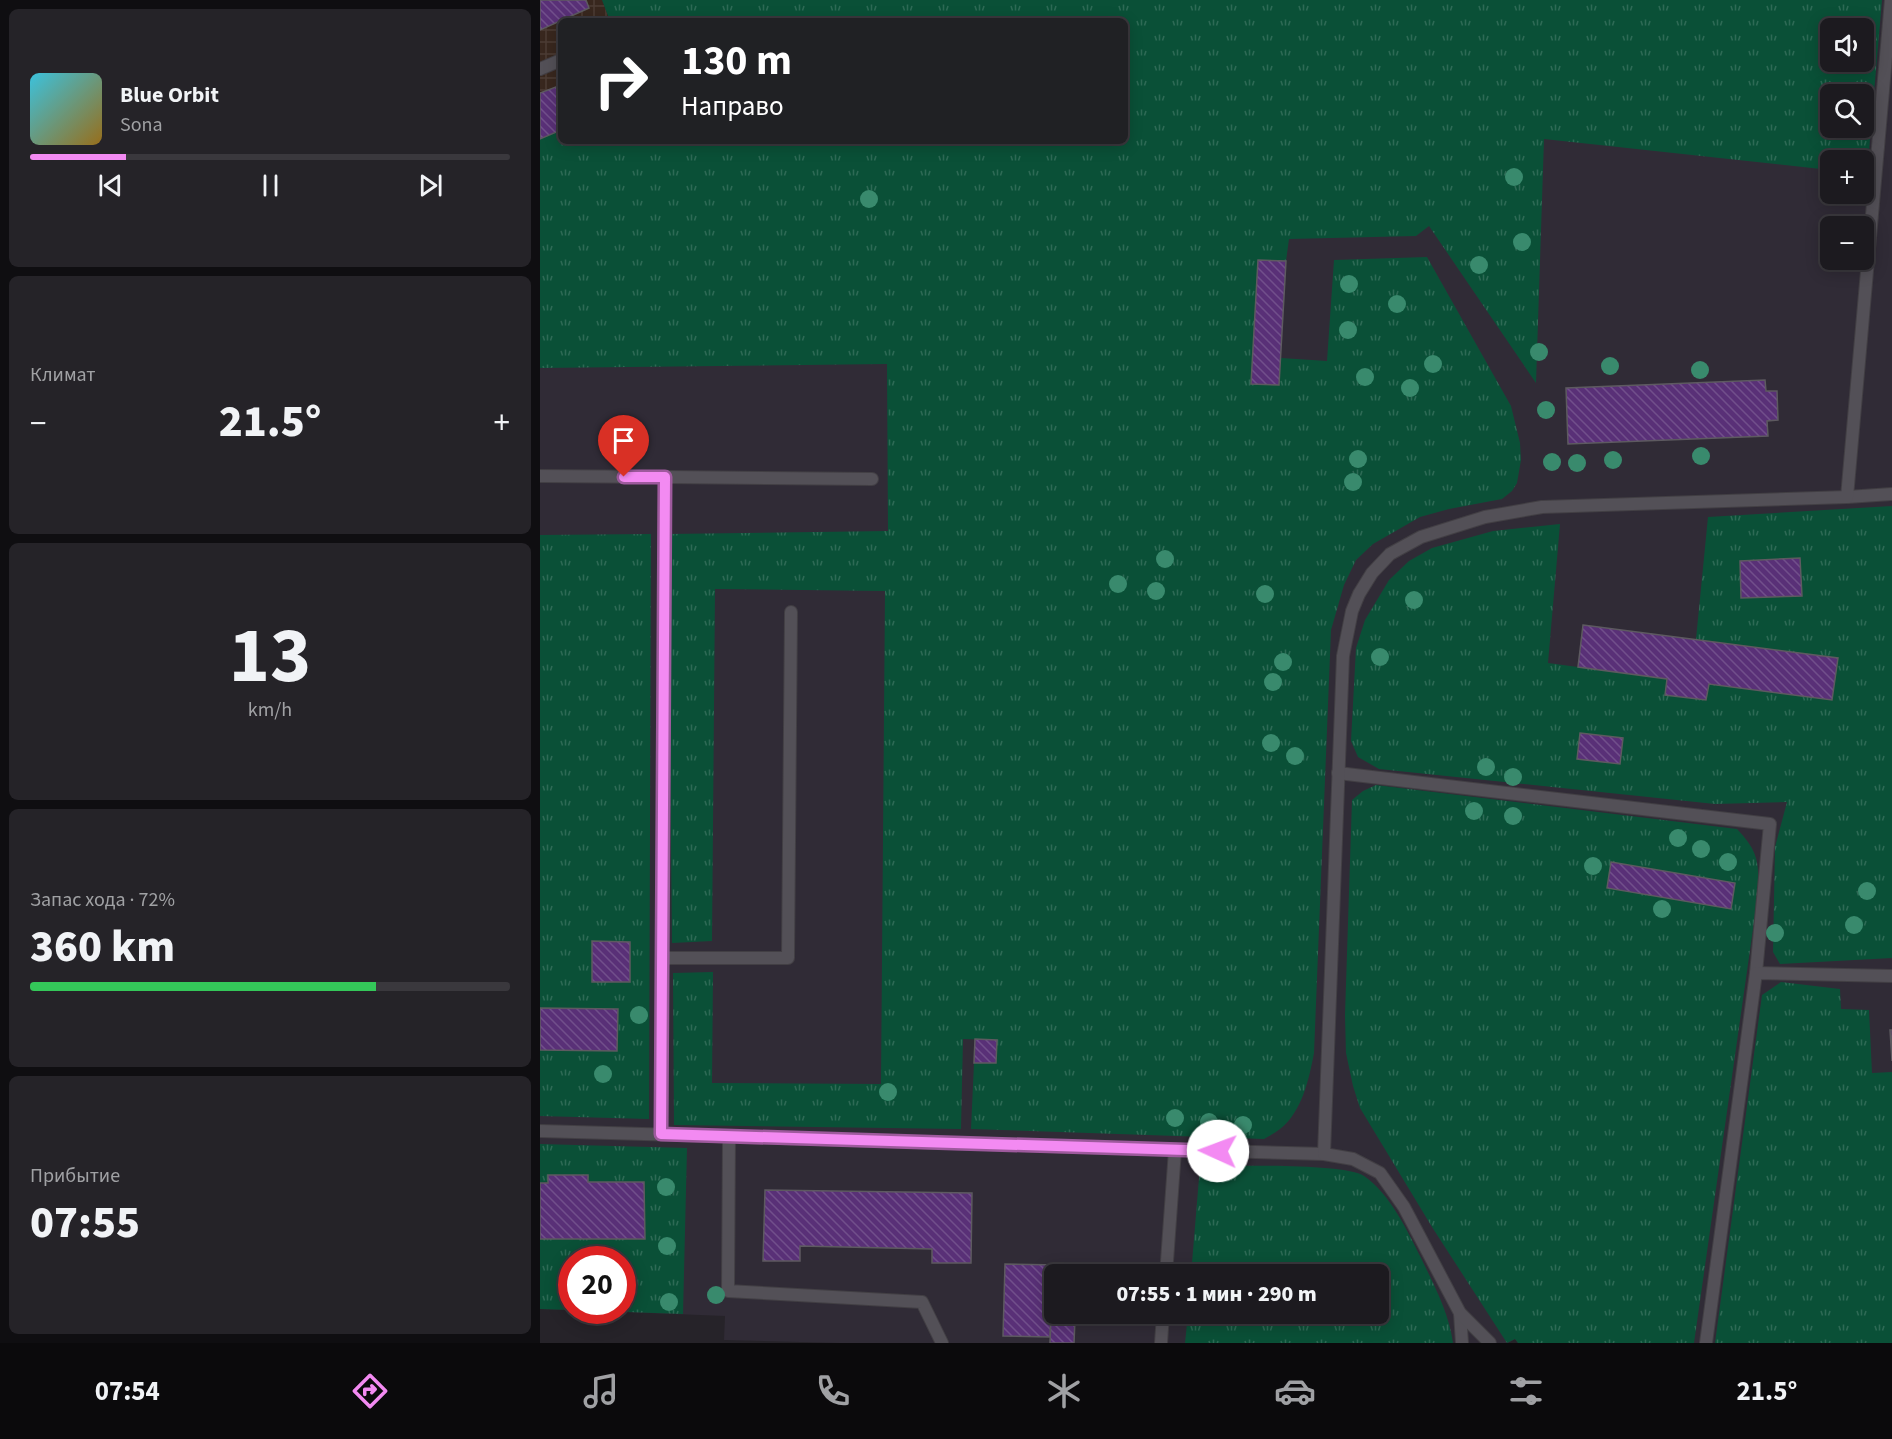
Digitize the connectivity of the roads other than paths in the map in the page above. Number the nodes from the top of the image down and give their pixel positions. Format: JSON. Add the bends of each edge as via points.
{"nodes":[{"id":1,"x":1891,"y":0,"type":"edge"},
{"id":2,"x":558,"y":61,"type":"edge"},
{"id":3,"x":540,"y":69,"type":"edge"},
{"id":4,"x":540,"y":476,"type":"edge"},
{"id":5,"x":665,"y":477,"type":"junction"},
{"id":6,"x":872,"y":479,"type":"dead end"},
{"id":7,"x":1892,"y":494,"type":"edge"},
{"id":8,"x":1847,"y":497,"type":"junction"},
{"id":9,"x":791,"y":612,"type":"dead end"},
{"id":10,"x":1338,"y":773,"type":"junction"},
{"id":11,"x":662,"y":957,"type":"junction"},
{"id":12,"x":1756,"y":973,"type":"junction"},
{"id":13,"x":1892,"y":976,"type":"edge"},
{"id":14,"x":540,"y":1131,"type":"edge"},
{"id":15,"x":661,"y":1134,"type":"junction"},
{"id":16,"x":729,"y":1136,"type":"junction"},
{"id":17,"x":1175,"y":1150,"type":"junction"},
{"id":18,"x":1324,"y":1154,"type":"junction"},
{"id":19,"x":1167,"y":1264,"type":"edge"},
{"id":20,"x":1460,"y":1313,"type":"junction"},
{"id":21,"x":1162,"y":1324,"type":"edge"},
{"id":22,"x":942,"y":1343,"type":"edge"},
{"id":23,"x":1161,"y":1343,"type":"edge"},
{"id":24,"x":1461,"y":1343,"type":"edge"},
{"id":25,"x":1490,"y":1343,"type":"edge"},
{"id":26,"x":1706,"y":1343,"type":"edge"}],
"edges":[{"from":1,"to":8,"type":"lane"},
{"from":2,"to":3,"type":"lane"},
{"from":4,"to":5,"type":"lane"},
{"from":5,"to":6,"type":"lane"},
{"from":5,"to":11,"type":"lane"},
{"from":7,"to":8,"type":"lane"},
{"from":8,"to":10,"type":"lane","via":[[1542,507],[1485,517],[1421,537],[1390,554],[1372,573],[1352,612],[1343,656]]},
{"from":9,"to":11,"type":"lane","via":[[788,958]]},
{"from":10,"to":12,"type":"lane","via":[[1770,824]]},
{"from":10,"to":18,"type":"lane"},
{"from":11,"to":15,"type":"lane"},
{"from":12,"to":13,"type":"lane"},
{"from":12,"to":26,"type":"lane"},
{"from":14,"to":15,"type":"lane"},
{"from":15,"to":16,"type":"lane"},
{"from":16,"to":17,"type":"lane"},
{"from":16,"to":22,"type":"lane","via":[[728,1291],[922,1302]]},
{"from":17,"to":18,"type":"lane"},
{"from":17,"to":19,"type":"lane"},
{"from":18,"to":20,"type":"lane","via":[[1353,1159],[1380,1173],[1404,1207]]},
{"from":20,"to":24,"type":"lane"},
{"from":20,"to":25,"type":"lane"},
{"from":21,"to":23,"type":"lane"}]}
